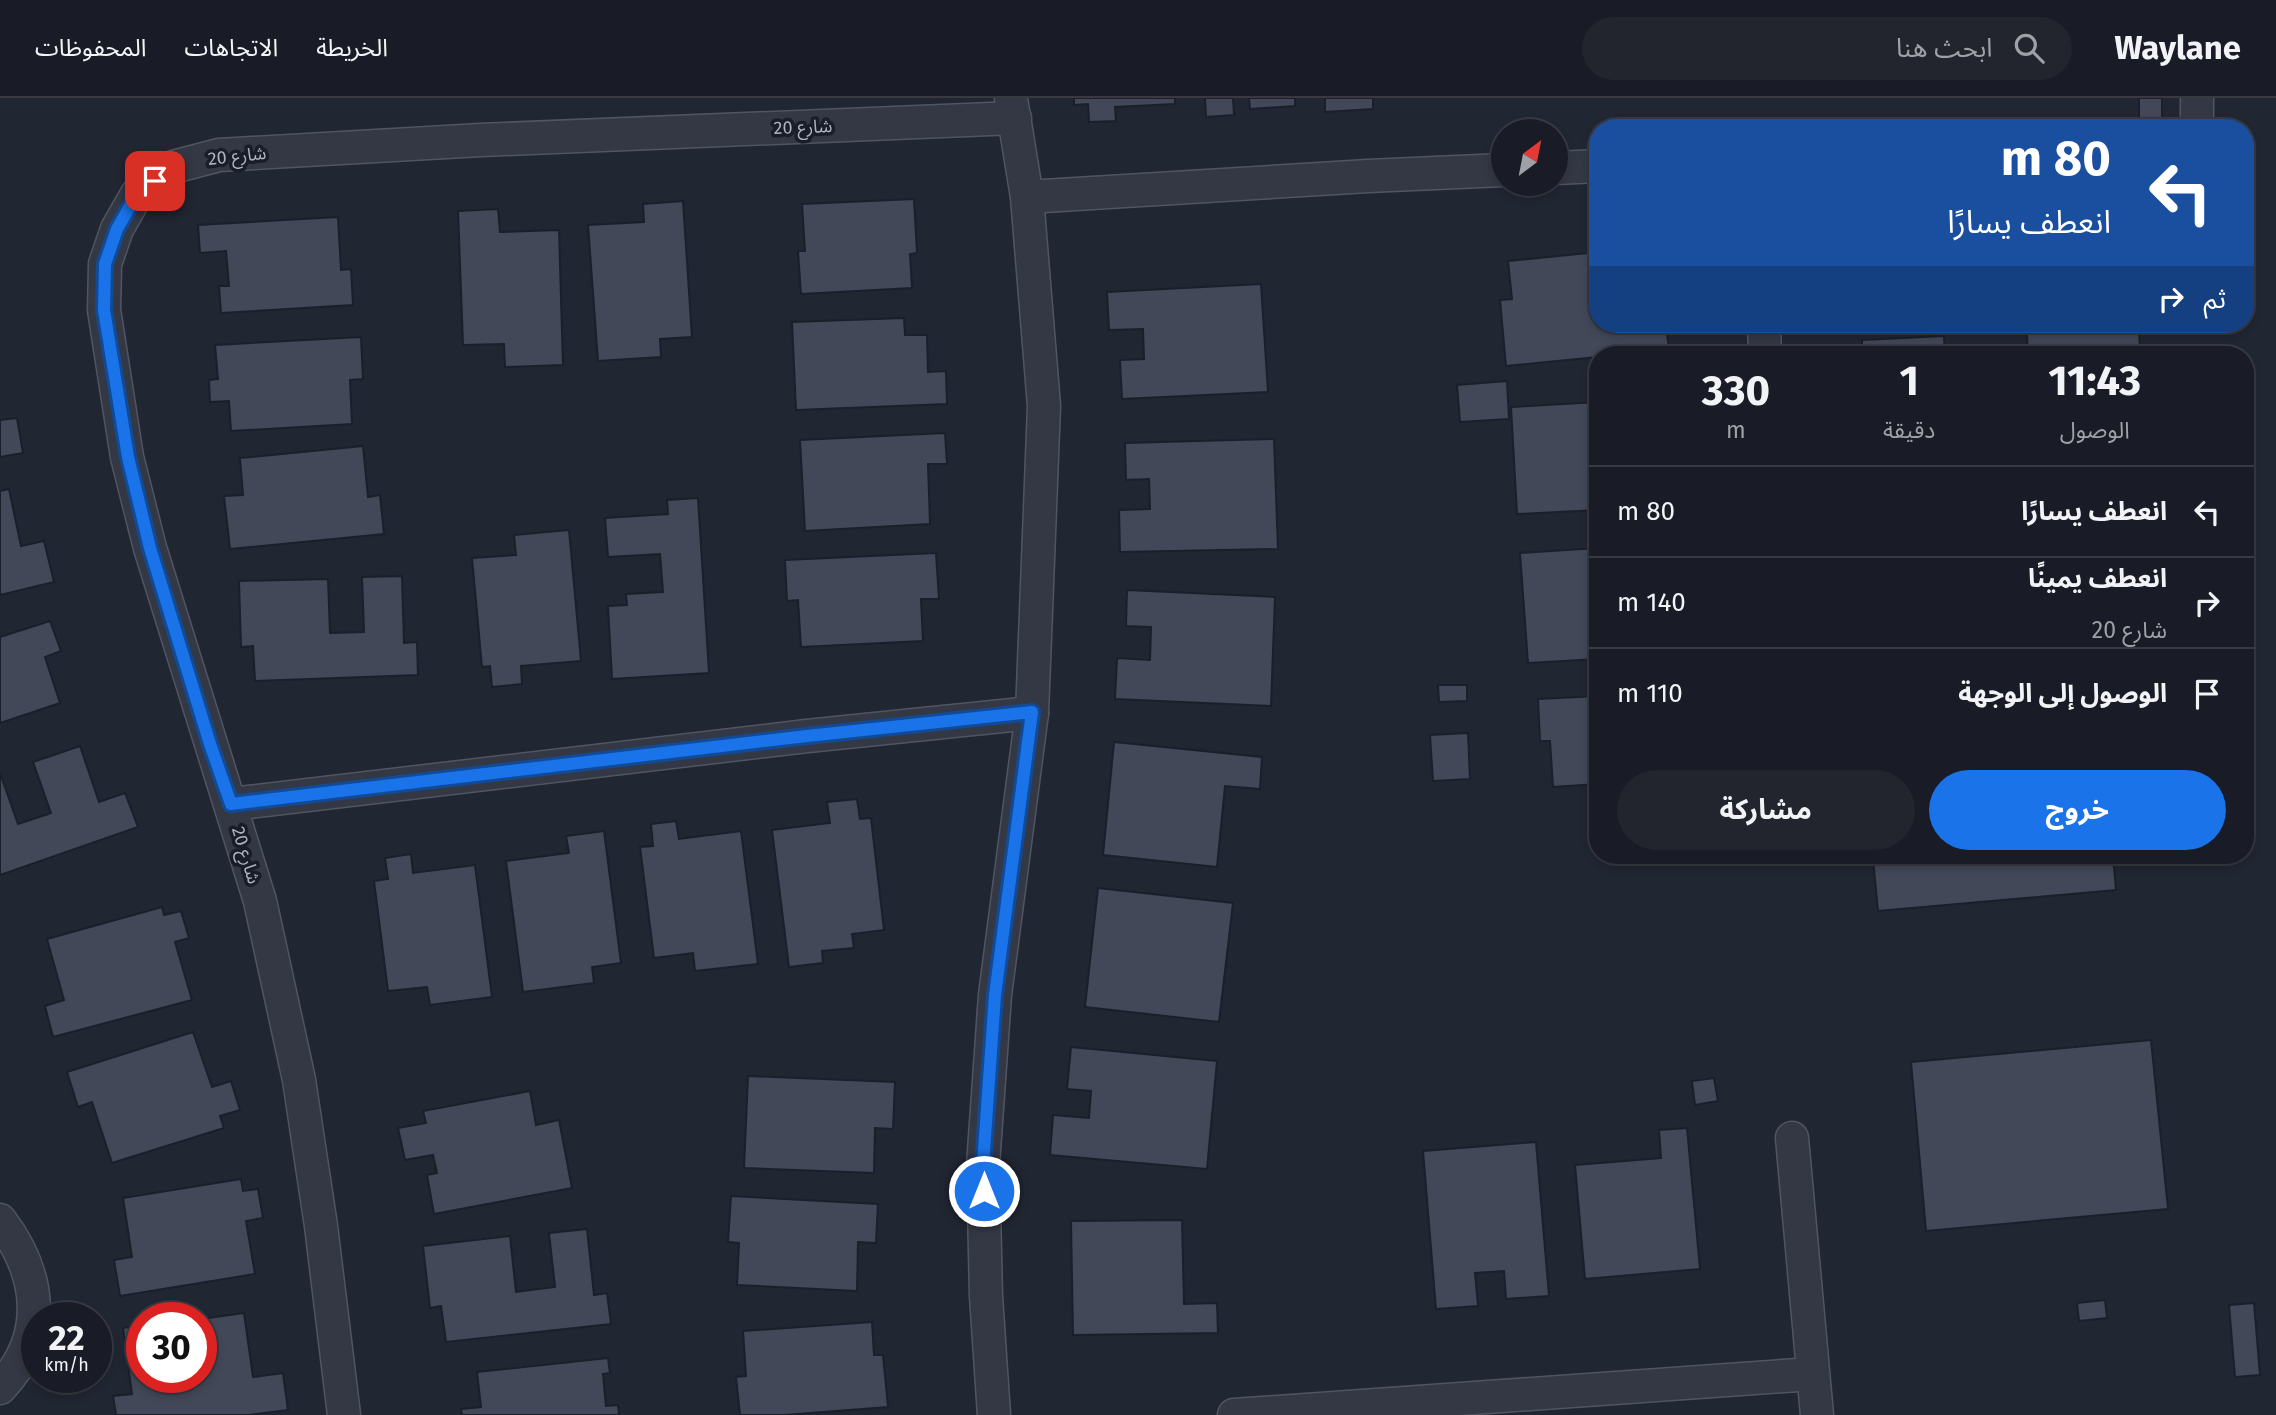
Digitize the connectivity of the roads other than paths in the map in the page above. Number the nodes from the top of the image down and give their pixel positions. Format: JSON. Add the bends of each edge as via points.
{"nodes":[{"id":1,"x":2197,"y":98,"type":"edge"},
{"id":2,"x":1013,"y":108,"type":"edge"},
{"id":3,"x":2197,"y":119,"type":"edge"},
{"id":4,"x":1589,"y":166,"type":"edge"},
{"id":5,"x":1568,"y":167,"type":"edge"},
{"id":6,"x":1491,"y":171,"type":"edge"},
{"id":7,"x":1027,"y":197,"type":"junction"},
{"id":8,"x":1032,"y":712,"type":"junction"},
{"id":9,"x":231,"y":804,"type":"junction"},
{"id":10,"x":1792,"y":1138,"type":"dead end"},
{"id":11,"x":0,"y":1220,"type":"edge"},
{"id":12,"x":1812,"y":1374,"type":"junction"},
{"id":13,"x":0,"y":1388,"type":"edge"},
{"id":14,"x":344,"y":1415,"type":"edge"},
{"id":15,"x":994,"y":1415,"type":"edge"},
{"id":16,"x":1234,"y":1415,"type":"edge"},
{"id":17,"x":1817,"y":1415,"type":"edge"}],
"edges":[{"from":1,"to":3,"type":"street"},
{"from":2,"to":7,"type":"street"},
{"from":2,"to":9,"type":"street","name":"شارع 20","via":[[219,155],[173,167],[137,194],[117,229],[105,264],[107,332],[128,457],[150,548]]},
{"from":4,"to":5,"type":"street"},
{"from":6,"to":7,"type":"street"},
{"from":7,"to":8,"type":"street","via":[[1044,406]]},
{"from":8,"to":9,"type":"street"},
{"from":8,"to":15,"type":"street","via":[[995,995],[983,1165]]},
{"from":9,"to":14,"type":"street","name":"شارع 20","via":[[260,901],[299,1080]]},
{"from":10,"to":12,"type":"street"},
{"from":11,"to":13,"type":"street","via":[[26,1260],[34,1310],[22,1358]]},
{"from":12,"to":16,"type":"street"},
{"from":12,"to":17,"type":"street"}]}
